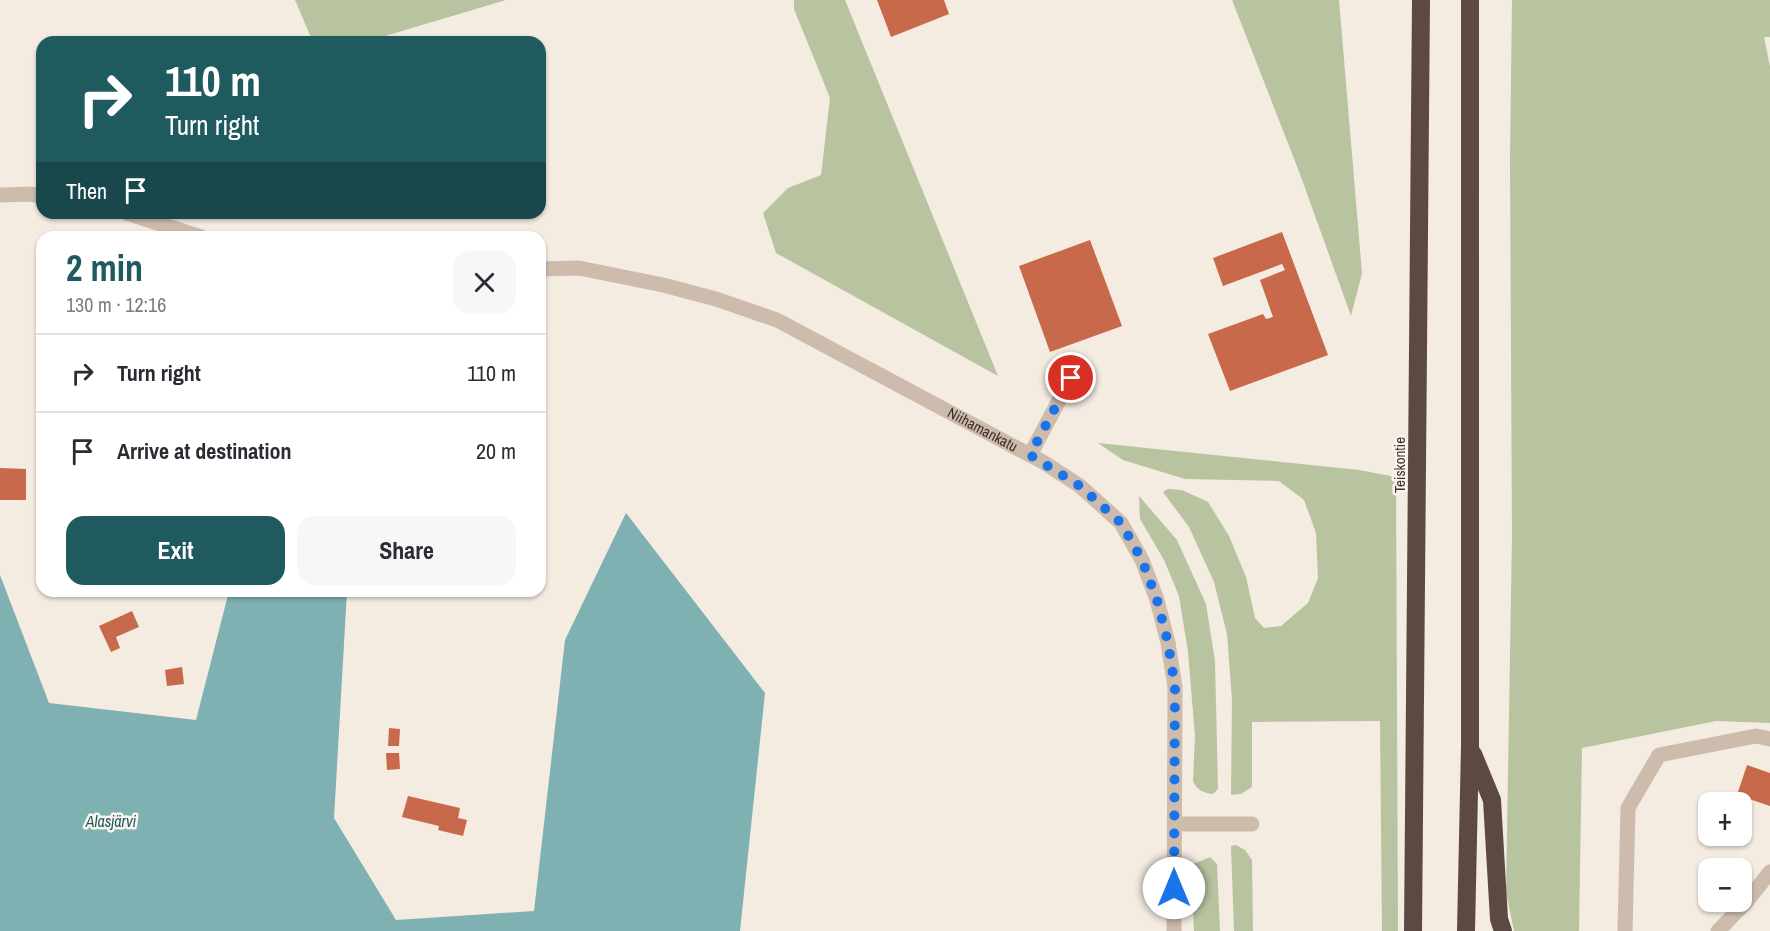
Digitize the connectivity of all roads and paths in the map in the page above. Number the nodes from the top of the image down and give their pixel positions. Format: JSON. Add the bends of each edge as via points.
{"nodes":[{"id":1,"x":1421,"y":0,"type":"edge"},
{"id":2,"x":1470,"y":0,"type":"edge"},
{"id":3,"x":0,"y":195,"type":"edge"},
{"id":4,"x":36,"y":195,"type":"edge"},
{"id":5,"x":146,"y":219,"type":"edge"},
{"id":6,"x":182,"y":231,"type":"edge"},
{"id":7,"x":546,"y":268,"type":"edge"},
{"id":8,"x":1071,"y":378,"type":"dead end"},
{"id":9,"x":1030,"y":455,"type":"junction"},
{"id":10,"x":1770,"y":739,"type":"edge"},
{"id":11,"x":1470,"y":746,"type":"junction"},
{"id":12,"x":1174,"y":824,"type":"junction"},
{"id":13,"x":1252,"y":824,"type":"dead end"},
{"id":14,"x":1770,"y":872,"type":"edge"},
{"id":15,"x":1173,"y":931,"type":"edge"},
{"id":16,"x":1413,"y":931,"type":"edge"},
{"id":17,"x":1466,"y":931,"type":"edge"},
{"id":18,"x":1503,"y":931,"type":"edge"},
{"id":19,"x":1625,"y":931,"type":"edge"},
{"id":20,"x":1718,"y":931,"type":"edge"}],
"edges":[{"from":1,"to":16,"type":"highway","name":"Teiskontie"},
{"from":2,"to":11,"type":"highway"},
{"from":3,"to":4,"type":"street"},
{"from":5,"to":6,"type":"street"},
{"from":7,"to":9,"type":"street","name":"Niihamankatu","via":[[579,268],[663,285],[777,320]]},
{"from":8,"to":9,"type":"street"},
{"from":9,"to":12,"type":"street","name":"Niihamankatu","via":[[1080,486],[1121,523],[1142,560],[1157,600],[1175,687]]},
{"from":10,"to":19,"type":"street","via":[[1756,736],[1659,755],[1628,808]]},
{"from":11,"to":17,"type":"highway"},
{"from":11,"to":18,"type":"highway","via":[[1492,800]]},
{"from":12,"to":13,"type":"street"},
{"from":12,"to":15,"type":"street","name":"Niihamankatu"},
{"from":14,"to":20,"type":"street"}]}
